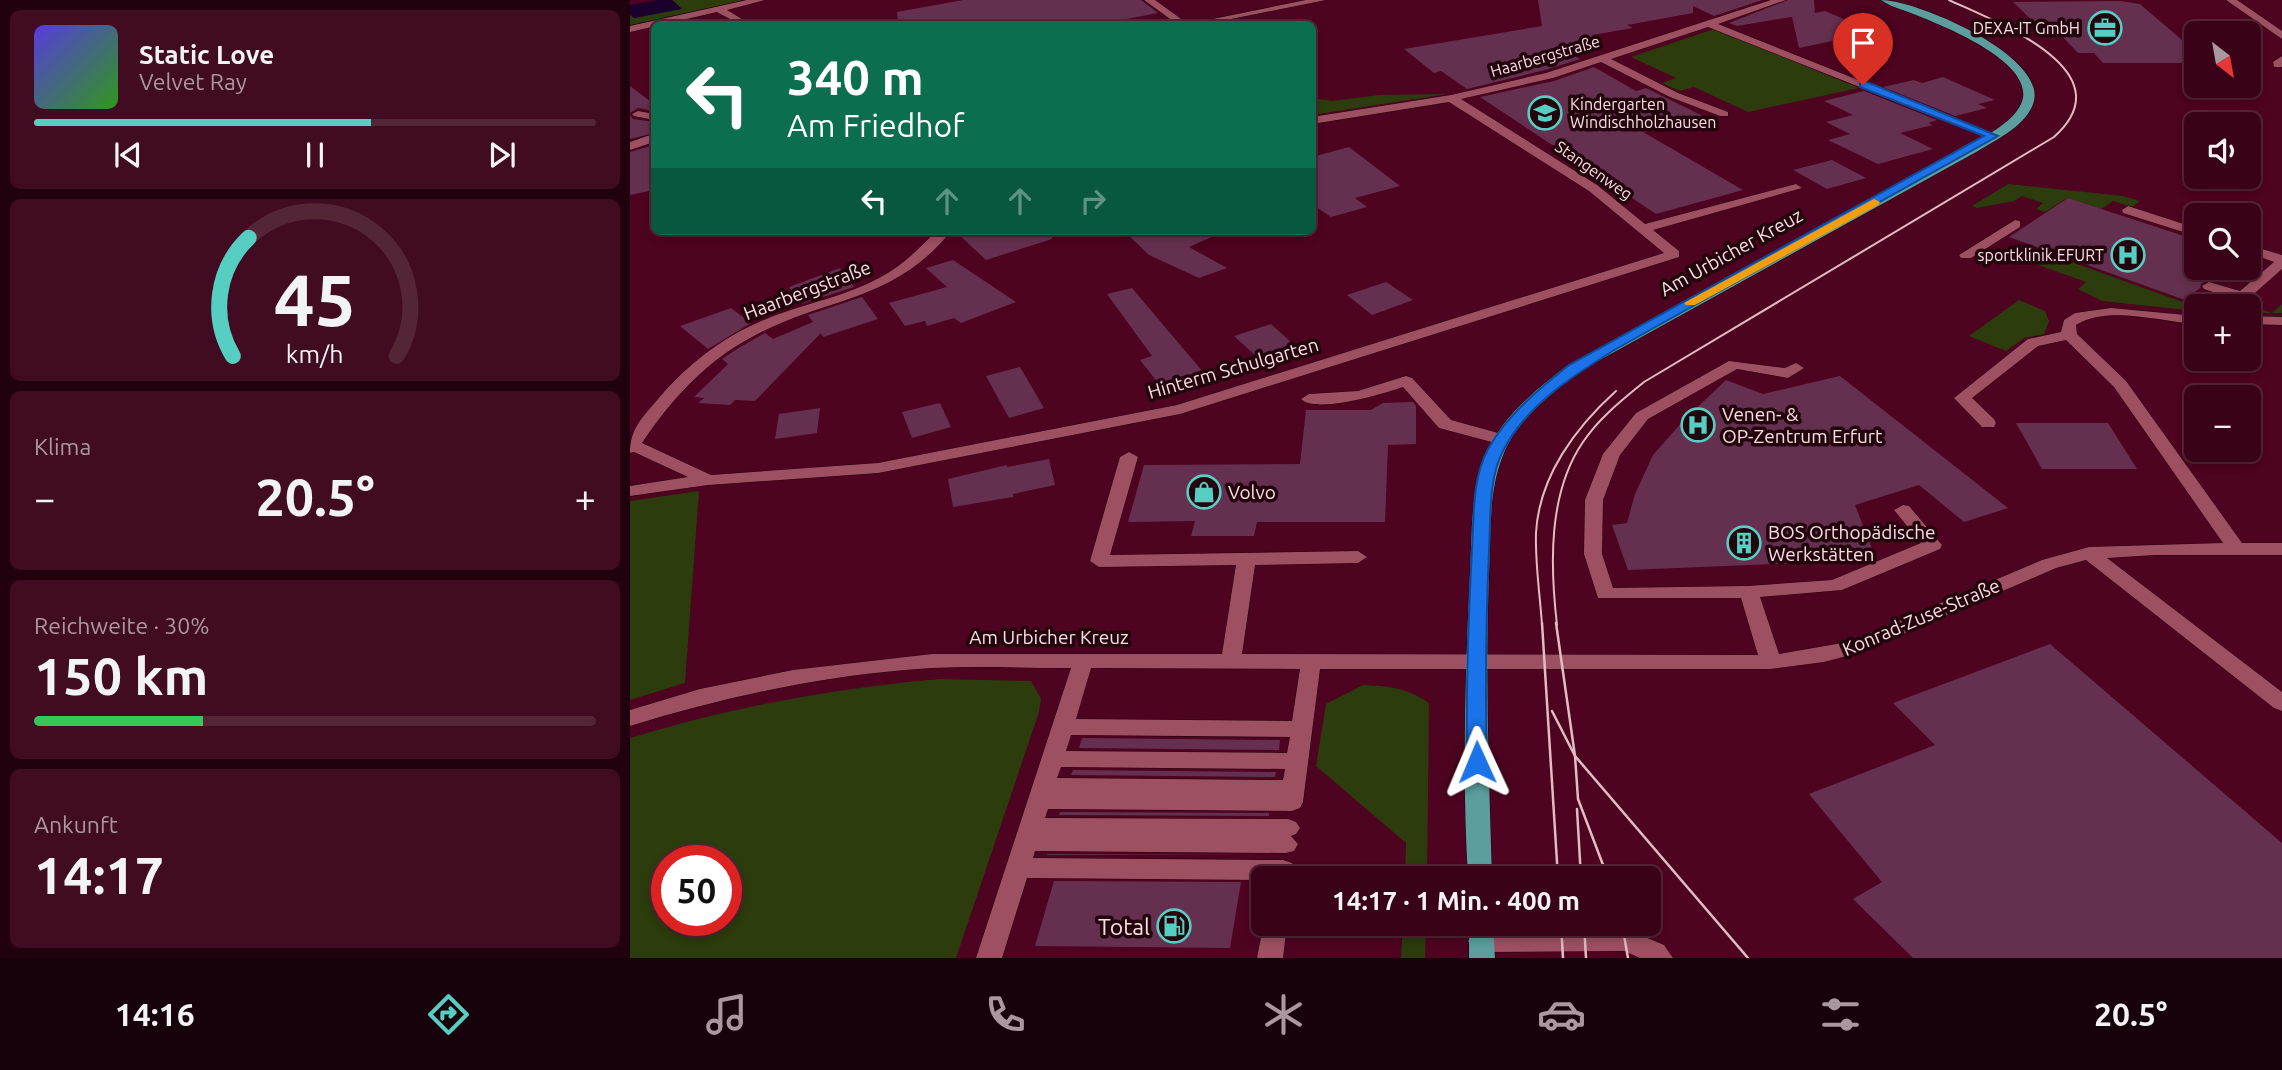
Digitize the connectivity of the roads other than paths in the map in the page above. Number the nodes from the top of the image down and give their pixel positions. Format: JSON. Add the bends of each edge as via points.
{"nodes":[{"id":1,"x":760,"y":0,"type":"edge"},
{"id":2,"x":1149,"y":0,"type":"edge"},
{"id":3,"x":1321,"y":0,"type":"edge"},
{"id":4,"x":1781,"y":0,"type":"edge"},
{"id":5,"x":1886,"y":0,"type":"edge"},
{"id":6,"x":2231,"y":0,"type":"edge"},
{"id":7,"x":716,"y":8,"type":"junction"},
{"id":8,"x":663,"y":21,"type":"edge"},
{"id":9,"x":740,"y":21,"type":"edge"},
{"id":10,"x":1178,"y":21,"type":"edge"},
{"id":11,"x":1209,"y":21,"type":"edge"},
{"id":12,"x":1707,"y":23,"type":"junction"},
{"id":13,"x":651,"y":24,"type":"edge"},
{"id":14,"x":630,"y":29,"type":"edge"},
{"id":15,"x":2282,"y":36,"type":"edge"},
{"id":16,"x":1603,"y":59,"type":"junction"},
{"id":17,"x":1451,"y":98,"type":"junction"},
{"id":18,"x":638,"y":114,"type":"dead end"},
{"id":19,"x":1724,"y":114,"type":"dead end"},
{"id":20,"x":651,"y":116,"type":"edge"},
{"id":21,"x":1316,"y":120,"type":"edge"},
{"id":22,"x":1993,"y":136,"type":"junction"},
{"id":23,"x":651,"y":139,"type":"edge"},
{"id":24,"x":630,"y":146,"type":"edge"},
{"id":25,"x":1796,"y":188,"type":"dead end"},
{"id":26,"x":2128,"y":210,"type":"dead end"},
{"id":27,"x":2015,"y":224,"type":"dead end"},
{"id":28,"x":2184,"y":228,"type":"edge"},
{"id":29,"x":1644,"y":229,"type":"junction"},
{"id":30,"x":940,"y":235,"type":"edge"},
{"id":31,"x":2261,"y":253,"type":"edge"},
{"id":32,"x":1674,"y":254,"type":"joint"},
{"id":33,"x":1966,"y":255,"type":"dead end"},
{"id":34,"x":2282,"y":261,"type":"edge"},
{"id":35,"x":2266,"y":277,"type":"junction"},
{"id":36,"x":2282,"y":282,"type":"edge"},
{"id":37,"x":2209,"y":286,"type":"dead end"},
{"id":38,"x":2184,"y":319,"type":"edge"},
{"id":39,"x":2261,"y":320,"type":"edge"},
{"id":40,"x":2282,"y":321,"type":"edge"},
{"id":41,"x":2069,"y":335,"type":"junction"},
{"id":42,"x":1796,"y":368,"type":"dead end"},
{"id":43,"x":1309,"y":399,"type":"dead end"},
{"id":44,"x":1988,"y":422,"type":"dead end"},
{"id":45,"x":637,"y":423,"type":"edge"},
{"id":46,"x":1503,"y":440,"type":"junction"},
{"id":47,"x":631,"y":446,"type":"edge"},
{"id":48,"x":1129,"y":457,"type":"dead end"},
{"id":49,"x":708,"y":480,"type":"junction"},
{"id":50,"x":630,"y":491,"type":"edge"},
{"id":51,"x":1903,"y":510,"type":"dead end"},
{"id":52,"x":2237,"y":549,"type":"junction"},
{"id":53,"x":2282,"y":549,"type":"edge"},
{"id":54,"x":2089,"y":553,"type":"junction"},
{"id":55,"x":1358,"y":557,"type":"dead end"},
{"id":56,"x":1246,"y":559,"type":"junction"},
{"id":57,"x":1748,"y":592,"type":"junction"},
{"id":58,"x":1083,"y":662,"type":"junction"},
{"id":59,"x":1231,"y":662,"type":"junction"},
{"id":60,"x":1311,"y":662,"type":"junction"},
{"id":61,"x":1475,"y":662,"type":"junction"},
{"id":62,"x":1770,"y":662,"type":"junction"},
{"id":63,"x":2282,"y":702,"type":"edge"},
{"id":64,"x":630,"y":718,"type":"edge"},
{"id":65,"x":1057,"y":745,"type":"junction"},
{"id":66,"x":1300,"y":747,"type":"junction"},
{"id":67,"x":1041,"y":794,"type":"junction"},
{"id":68,"x":1293,"y":796,"type":"junction"},
{"id":69,"x":1028,"y":834,"type":"junction"},
{"id":70,"x":1287,"y":836,"type":"junction"},
{"id":71,"x":1283,"y":866,"type":"edge"},
{"id":72,"x":1480,"y":866,"type":"edge"},
{"id":73,"x":1017,"y":868,"type":"junction"},
{"id":74,"x":1251,"y":873,"type":"edge"},
{"id":75,"x":1273,"y":936,"type":"edge"},
{"id":76,"x":1481,"y":941,"type":"edge"},
{"id":77,"x":1657,"y":956,"type":"edge"},
{"id":78,"x":989,"y":958,"type":"edge"},
{"id":79,"x":1270,"y":958,"type":"edge"}],
"edges":[{"from":1,"to":7,"type":"street"},
{"from":2,"to":10,"type":"street"},
{"from":3,"to":11,"type":"street"},
{"from":4,"to":12,"type":"street","name":"Haarbergstraße"},
{"from":5,"to":22,"type":"main road","name":"Am Urbicher Kreuz","via":[[1969,34],[2021,72],[2030,96],[2016,120]]},
{"from":6,"to":15,"type":"street"},
{"from":7,"to":8,"type":"street"},
{"from":7,"to":9,"type":"street"},
{"from":12,"to":16,"type":"street","name":"Haarbergstraße"},
{"from":12,"to":22,"type":"street"},
{"from":13,"to":14,"type":"street"},
{"from":16,"to":17,"type":"street","name":"Haarbergstraße"},
{"from":16,"to":19,"type":"street"},
{"from":17,"to":21,"type":"street","name":"Haarbergstraße"},
{"from":17,"to":29,"type":"street","name":"Stangenweg","via":[[1593,188]]},
{"from":18,"to":20,"type":"street"},
{"from":22,"to":46,"type":"main road","name":"Am Urbicher Kreuz","via":[[1574,368],[1545,391]]},
{"from":23,"to":24,"type":"street"},
{"from":25,"to":29,"type":"street"},
{"from":26,"to":28,"type":"street"},
{"from":27,"to":33,"type":"street"},
{"from":29,"to":32,"type":"street","name":"Stangenweg"},
{"from":30,"to":45,"type":"street","name":"Haarbergstraße","via":[[890,278],[747,333],[709,357]]},
{"from":31,"to":34,"type":"street"},
{"from":32,"to":49,"type":"street","name":"Hinterm Schulgarten","via":[[1180,409],[878,468]]},
{"from":34,"to":35,"type":"street"},
{"from":35,"to":36,"type":"street"},
{"from":35,"to":37,"type":"street","via":[[2242,297]]},
{"from":38,"to":41,"type":"street","via":[[2097,312],[2075,318]]},
{"from":39,"to":40,"type":"street"},
{"from":41,"to":44,"type":"street","via":[[2034,342],[1962,398]]},
{"from":41,"to":52,"type":"street","via":[[2120,384]]},
{"from":42,"to":57,"type":"street","via":[[1788,373],[1735,364],[1642,416],[1612,454],[1594,500],[1593,554],[1605,594]]},
{"from":43,"to":46,"type":"street","via":[[1360,396],[1406,381],[1445,424]]},
{"from":45,"to":47,"type":"street","name":"Haarbergstraße"},
{"from":46,"to":61,"type":"main road","name":"Am Urbicher Kreuz","via":[[1495,450],[1485,484]]},
{"from":47,"to":49,"type":"street","name":"Hinterm Schulgarten"},
{"from":48,"to":56,"type":"street","via":[[1099,561]]},
{"from":49,"to":50,"type":"street","name":"Hinterm Schulgarten"},
{"from":51,"to":57,"type":"street","via":[[1933,545],[1835,586]]},
{"from":52,"to":53,"type":"street","name":"Konrad-Zuse-Straße"},
{"from":52,"to":54,"type":"street","name":"Konrad-Zuse-Straße"},
{"from":54,"to":62,"type":"street","name":"Konrad-Zuse-Straße","via":[[2037,569],[1855,647],[1830,655]]},
{"from":54,"to":63,"type":"street"},
{"from":55,"to":56,"type":"street"},
{"from":56,"to":59,"type":"street"},
{"from":57,"to":62,"type":"street"},
{"from":58,"to":59,"type":"street","name":"Am Urbicher Kreuz"},
{"from":58,"to":64,"type":"street","name":"Am Urbicher Kreuz","via":[[932,661],[865,667],[700,697]]},
{"from":58,"to":65,"type":"street"},
{"from":59,"to":60,"type":"street","name":"Am Urbicher Kreuz"},
{"from":60,"to":61,"type":"street","name":"Am Urbicher Kreuz"},
{"from":60,"to":66,"type":"street"},
{"from":61,"to":62,"type":"street","name":"Konrad-Zuse-Straße"},
{"from":61,"to":72,"type":"main road","name":"Am Urbicher Kreuz"},
{"from":65,"to":66,"type":"street"},
{"from":65,"to":66,"type":"street"},
{"from":65,"to":67,"type":"street"},
{"from":66,"to":68,"type":"street"},
{"from":67,"to":68,"type":"street"},
{"from":67,"to":69,"type":"street"},
{"from":68,"to":70,"type":"street"},
{"from":69,"to":70,"type":"street"},
{"from":69,"to":73,"type":"street"},
{"from":70,"to":71,"type":"street"},
{"from":73,"to":74,"type":"street"},
{"from":73,"to":78,"type":"street"},
{"from":75,"to":79,"type":"street"},
{"from":76,"to":77,"type":"street","via":[[1626,940]]}]}
